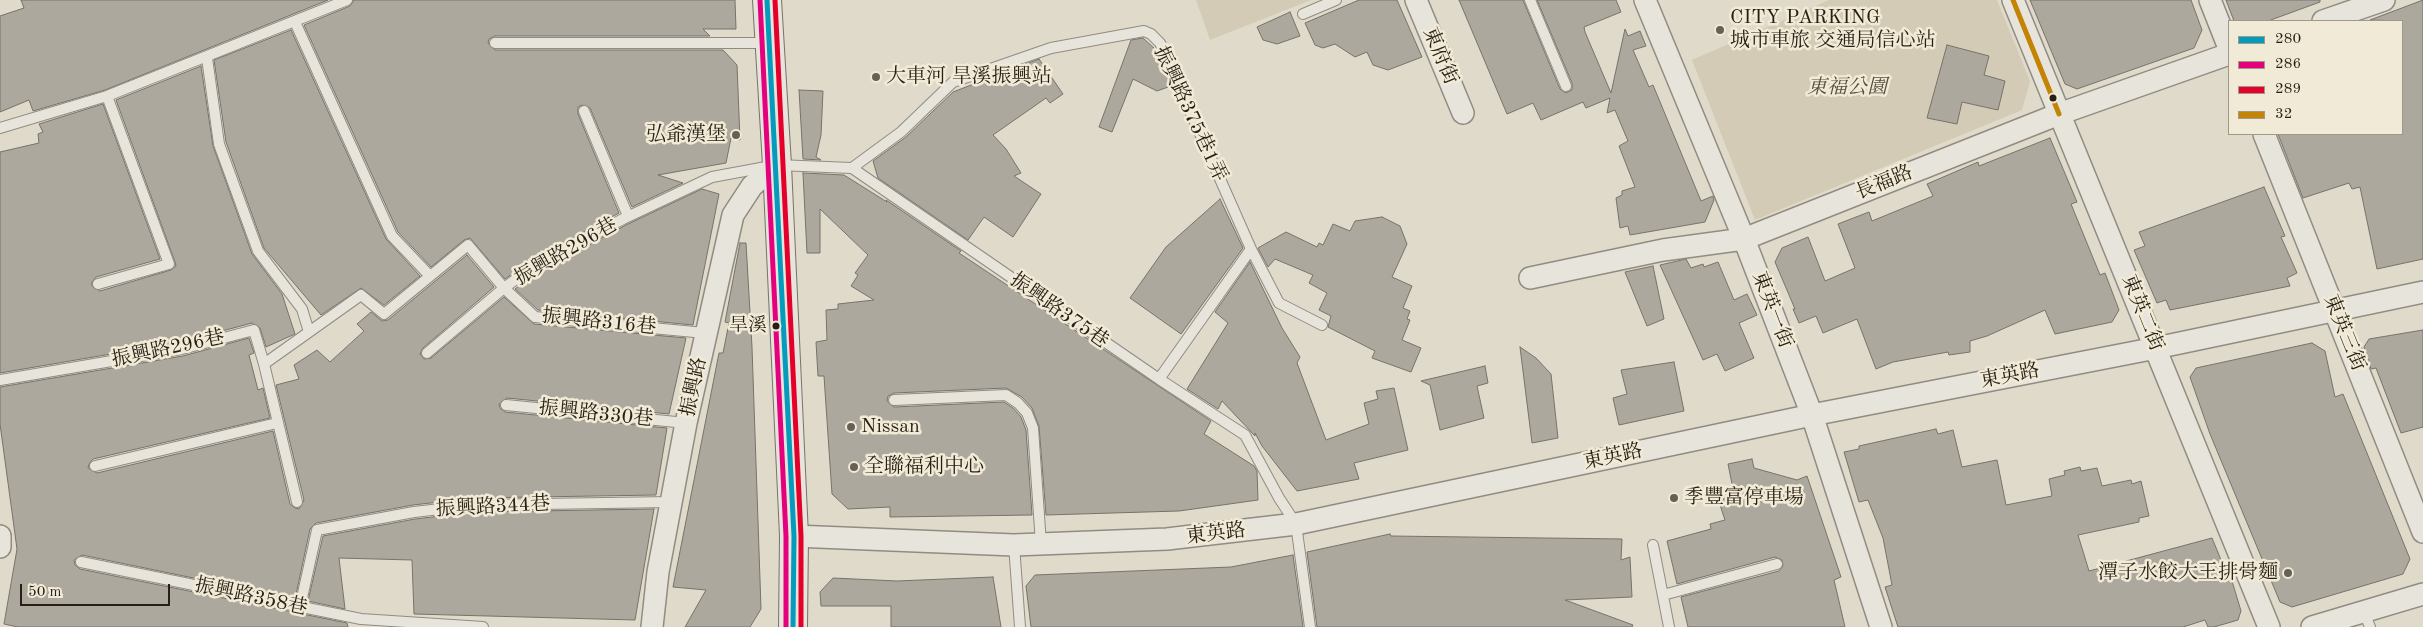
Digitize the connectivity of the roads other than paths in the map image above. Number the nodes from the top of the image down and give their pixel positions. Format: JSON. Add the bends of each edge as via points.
{"nodes":[{"id":1,"x":347,"y":0,"type":"edge"},
{"id":2,"x":767,"y":0,"type":"edge"},
{"id":3,"x":1336,"y":0,"type":"edge"},
{"id":4,"x":1416,"y":0,"type":"edge"},
{"id":5,"x":1530,"y":0,"type":"edge"},
{"id":6,"x":1645,"y":0,"type":"edge"},
{"id":7,"x":2013,"y":0,"type":"edge"},
{"id":8,"x":2210,"y":0,"type":"edge"},
{"id":9,"x":2384,"y":0,"type":"edge"},
{"id":10,"x":1303,"y":14,"type":"dead end"},
{"id":11,"x":2326,"y":20,"type":"edge"},
{"id":12,"x":296,"y":22,"type":"junction"},
{"id":13,"x":768,"y":42,"type":"junction"},
{"id":14,"x":495,"y":43,"type":"dead end"},
{"id":15,"x":2228,"y":45,"type":"edge"},
{"id":16,"x":2228,"y":54,"type":"edge"},
{"id":17,"x":207,"y":58,"type":"junction"},
{"id":18,"x":1566,"y":86,"type":"dead end"},
{"id":19,"x":107,"y":96,"type":"junction"},
{"id":20,"x":584,"y":111,"type":"dead end"},
{"id":21,"x":1463,"y":113,"type":"dead end"},
{"id":22,"x":2059,"y":114,"type":"junction"},
{"id":23,"x":0,"y":128,"type":"edge"},
{"id":24,"x":2264,"y":135,"type":"edge"},
{"id":25,"x":777,"y":165,"type":"junction"},
{"id":26,"x":852,"y":168,"type":"junction"},
{"id":27,"x":628,"y":216,"type":"junction"},
{"id":28,"x":1744,"y":239,"type":"junction"},
{"id":29,"x":1251,"y":249,"type":"junction"},
{"id":30,"x":430,"y":276,"type":"junction"},
{"id":31,"x":1530,"y":278,"type":"dead end"},
{"id":32,"x":98,"y":284,"type":"dead end"},
{"id":33,"x":504,"y":288,"type":"junction"},
{"id":34,"x":2423,"y":292,"type":"edge"},
{"id":35,"x":2336,"y":310,"type":"junction"},
{"id":36,"x":1322,"y":325,"type":"dead end"},
{"id":37,"x":309,"y":332,"type":"junction"},
{"id":38,"x":705,"y":333,"type":"junction"},
{"id":39,"x":2156,"y":348,"type":"junction"},
{"id":40,"x":427,"y":353,"type":"dead end"},
{"id":41,"x":264,"y":364,"type":"junction"},
{"id":42,"x":1159,"y":379,"type":"junction"},
{"id":43,"x":0,"y":380,"type":"edge"},
{"id":44,"x":894,"y":400,"type":"dead end"},
{"id":45,"x":506,"y":405,"type":"dead end"},
{"id":46,"x":1812,"y":415,"type":"junction"},
{"id":47,"x":277,"y":423,"type":"junction"},
{"id":48,"x":686,"y":423,"type":"junction"},
{"id":49,"x":95,"y":466,"type":"dead end"},
{"id":50,"x":298,"y":502,"type":"dead end"},
{"id":51,"x":671,"y":502,"type":"junction"},
{"id":52,"x":1296,"y":524,"type":"junction"},
{"id":53,"x":2423,"y":532,"type":"edge"},
{"id":54,"x":794,"y":536,"type":"junction"},
{"id":55,"x":0,"y":538,"type":"edge"},
{"id":56,"x":1041,"y":544,"type":"junction"},
{"id":57,"x":1014,"y":545,"type":"junction"},
{"id":58,"x":1653,"y":545,"type":"dead end"},
{"id":59,"x":0,"y":547,"type":"edge"},
{"id":60,"x":81,"y":562,"type":"dead end"},
{"id":61,"x":1777,"y":564,"type":"dead end"},
{"id":62,"x":2423,"y":594,"type":"edge"},
{"id":63,"x":1663,"y":595,"type":"junction"},
{"id":64,"x":300,"y":607,"type":"junction"},
{"id":65,"x":2367,"y":620,"type":"edge"},
{"id":66,"x":483,"y":627,"type":"edge"},
{"id":67,"x":652,"y":627,"type":"edge"},
{"id":68,"x":792,"y":627,"type":"edge"},
{"id":69,"x":1020,"y":627,"type":"edge"},
{"id":70,"x":1310,"y":627,"type":"edge"},
{"id":71,"x":1669,"y":627,"type":"edge"},
{"id":72,"x":1881,"y":627,"type":"edge"},
{"id":73,"x":2269,"y":627,"type":"edge"},
{"id":74,"x":2312,"y":627,"type":"edge"}],
"edges":[{"from":1,"to":12,"type":"lane"},
{"from":2,"to":13,"type":"main road"},
{"from":3,"to":10,"type":"lane"},
{"from":4,"to":21,"type":"street","name":"東府街"},
{"from":5,"to":18,"type":"lane"},
{"from":6,"to":28,"type":"street","name":"東英一街"},
{"from":7,"to":22,"type":"street","name":"東英二街"},
{"from":8,"to":15,"type":"street"},
{"from":9,"to":11,"type":"street"},
{"from":12,"to":17,"type":"lane"},
{"from":12,"to":30,"type":"lane","via":[[392,236]]},
{"from":13,"to":14,"type":"lane"},
{"from":13,"to":25,"type":"main road"},
{"from":16,"to":22,"type":"street","name":"長福路"},
{"from":17,"to":19,"type":"lane"},
{"from":17,"to":37,"type":"lane","via":[[219,144],[258,251],[302,308]]},
{"from":19,"to":23,"type":"lane"},
{"from":19,"to":32,"type":"lane","via":[[169,264]]},
{"from":20,"to":27,"type":"lane"},
{"from":22,"to":28,"type":"street","name":"長福路"},
{"from":22,"to":39,"type":"street","name":"東英二街"},
{"from":24,"to":35,"type":"street","name":"東英三街"},
{"from":25,"to":26,"type":"lane"},
{"from":25,"to":27,"type":"lane","name":"振興路296巷","via":[[712,177]]},
{"from":25,"to":38,"type":"street","name":"振興路","via":[[752,186],[733,216]]},
{"from":25,"to":54,"type":"main road"},
{"from":26,"to":29,"type":"lane","name":"振興路375巷1弄","via":[[901,132],[953,82],[1052,48],[1144,31],[1160,43]]},
{"from":26,"to":42,"type":"lane","name":"振興路375巷"},
{"from":27,"to":33,"type":"lane","name":"振興路296巷","via":[[531,268]]},
{"from":28,"to":31,"type":"street","name":"長福路","via":[[1662,250]]},
{"from":28,"to":46,"type":"street","name":"東英一街"},
{"from":29,"to":36,"type":"lane","name":"振興路375巷1弄","via":[[1279,303]]},
{"from":29,"to":42,"type":"lane"},
{"from":30,"to":33,"type":"lane","name":"振興路296巷","via":[[468,245]]},
{"from":30,"to":37,"type":"lane","name":"振興路296巷","via":[[384,314],[361,295]]},
{"from":33,"to":38,"type":"lane","name":"振興路316巷","via":[[534,317]]},
{"from":33,"to":40,"type":"lane"},
{"from":34,"to":35,"type":"street","name":"東英路"},
{"from":35,"to":39,"type":"street","name":"東英路"},
{"from":35,"to":53,"type":"street","name":"東英三街"},
{"from":37,"to":41,"type":"lane","name":"振興路296巷"},
{"from":38,"to":48,"type":"street","name":"振興路"},
{"from":39,"to":46,"type":"street","name":"東英路"},
{"from":39,"to":73,"type":"street","name":"東英二街"},
{"from":41,"to":43,"type":"lane","name":"振興路296巷","via":[[254,330],[182,349]]},
{"from":41,"to":47,"type":"lane"},
{"from":42,"to":52,"type":"lane","name":"振興路375巷","via":[[1244,435]]},
{"from":44,"to":56,"type":"lane","via":[[1006,396],[1018,403],[1027,413],[1033,428]]},
{"from":45,"to":48,"type":"lane","name":"振興路330巷"},
{"from":46,"to":52,"type":"street","name":"東英路"},
{"from":46,"to":72,"type":"street","name":"東英一街"},
{"from":47,"to":49,"type":"lane"},
{"from":47,"to":50,"type":"lane"},
{"from":48,"to":51,"type":"street","name":"振興路"},
{"from":51,"to":64,"type":"lane","name":"振興路344巷","via":[[474,505],[414,512],[317,530]]},
{"from":51,"to":67,"type":"street","name":"振興路"},
{"from":52,"to":56,"type":"street","name":"東英路","via":[[1167,540]]},
{"from":52,"to":70,"type":"lane"},
{"from":54,"to":57,"type":"street","name":"東英路"},
{"from":54,"to":68,"type":"main road"},
{"from":55,"to":59,"type":"street"},
{"from":56,"to":57,"type":"street","name":"東英路"},
{"from":57,"to":69,"type":"lane"},
{"from":58,"to":63,"type":"lane"},
{"from":60,"to":64,"type":"lane","name":"振興路358巷"},
{"from":61,"to":63,"type":"lane"},
{"from":62,"to":65,"type":"street"},
{"from":63,"to":71,"type":"lane"},
{"from":64,"to":66,"type":"lane","name":"振興路358巷","via":[[362,619]]},
{"from":65,"to":74,"type":"street"}]}
